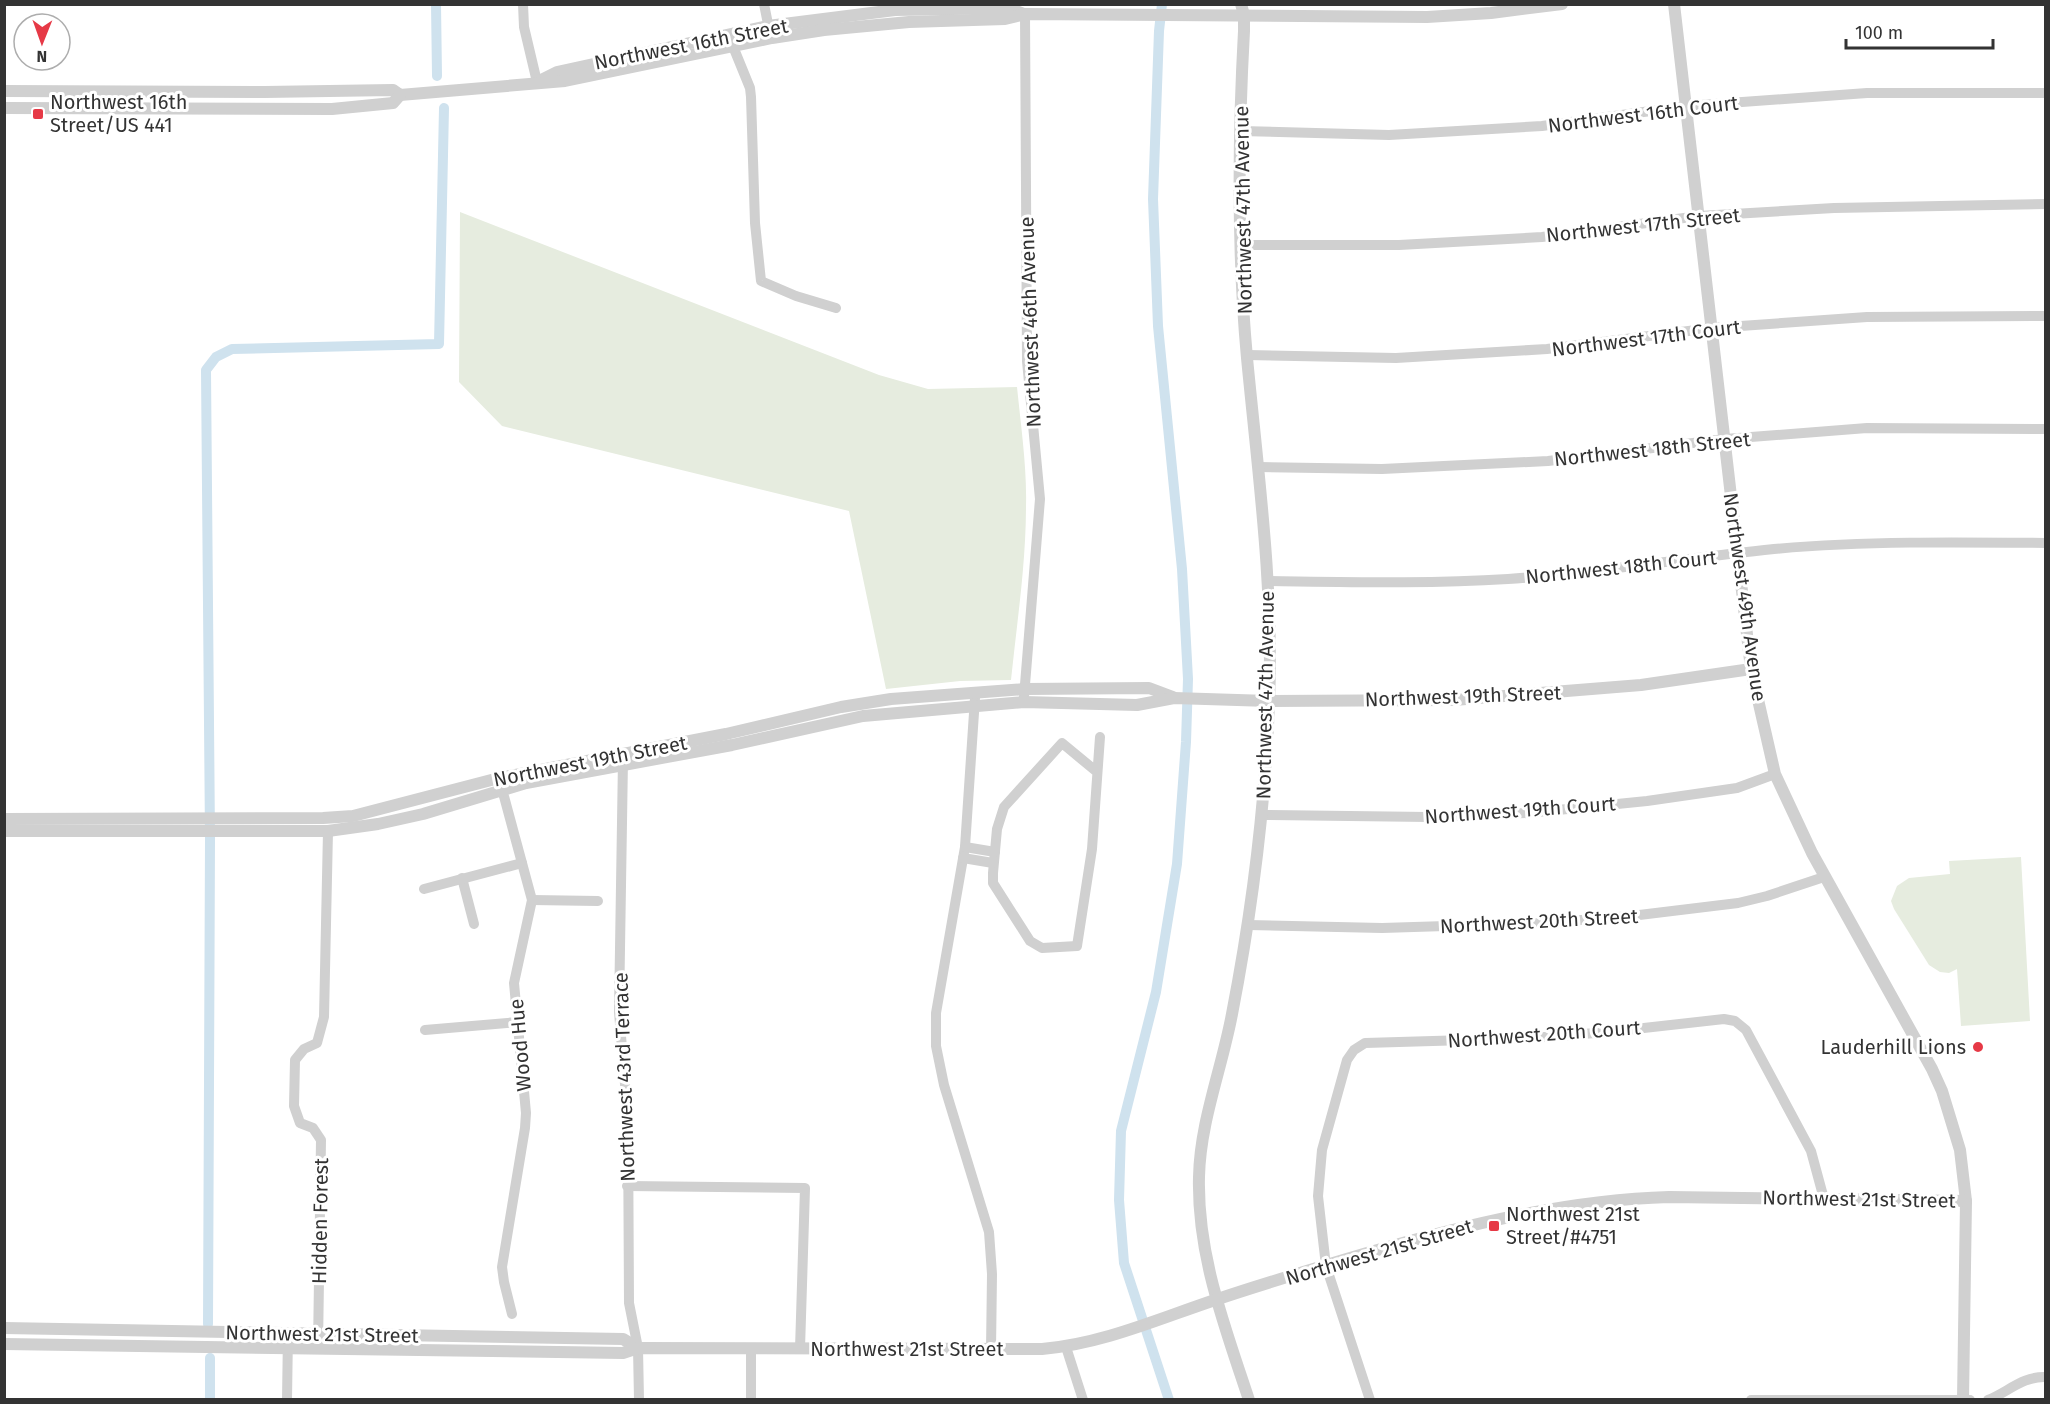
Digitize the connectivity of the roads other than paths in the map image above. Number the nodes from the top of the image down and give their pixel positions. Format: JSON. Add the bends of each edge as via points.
{"nodes":[{"id":1,"x":524,"y":4,"type":"edge"},
{"id":2,"x":764,"y":4,"type":"edge"},
{"id":3,"x":1253,"y":4,"type":"edge"},
{"id":4,"x":1562,"y":4,"type":"edge"},
{"id":5,"x":1674,"y":4,"type":"edge"},
{"id":6,"x":1082,"y":9,"type":"edge"},
{"id":7,"x":1243,"y":10,"type":"edge"},
{"id":8,"x":1025,"y":14,"type":"junction"},
{"id":9,"x":770,"y":32,"type":"junction"},
{"id":10,"x":730,"y":40,"type":"junction"},
{"id":11,"x":537,"y":82,"type":"junction"},
{"id":12,"x":4,"y":91,"type":"edge"},
{"id":13,"x":52,"y":92,"type":"junction"},
{"id":14,"x":116,"y":92,"type":"junction"},
{"id":15,"x":2046,"y":93,"type":"edge"},
{"id":16,"x":400,"y":95,"type":"junction"},
{"id":17,"x":1687,"y":106,"type":"junction"},
{"id":18,"x":4,"y":108,"type":"edge"},
{"id":19,"x":52,"y":108,"type":"junction"},
{"id":20,"x":117,"y":108,"type":"junction"},
{"id":21,"x":1240,"y":131,"type":"junction"},
{"id":22,"x":2046,"y":204,"type":"edge"},
{"id":23,"x":1699,"y":216,"type":"junction"},
{"id":24,"x":1240,"y":245,"type":"junction"},
{"id":25,"x":836,"y":308,"type":"dead end"},
{"id":26,"x":2046,"y":316,"type":"edge"},
{"id":27,"x":1712,"y":328,"type":"junction"},
{"id":28,"x":1247,"y":355,"type":"junction"},
{"id":29,"x":2046,"y":429,"type":"edge"},
{"id":30,"x":1725,"y":439,"type":"junction"},
{"id":31,"x":1259,"y":467,"type":"junction"},
{"id":32,"x":2046,"y":543,"type":"edge"},
{"id":33,"x":1738,"y":554,"type":"junction"},
{"id":34,"x":1268,"y":581,"type":"junction"},
{"id":35,"x":1751,"y":669,"type":"junction"},
{"id":36,"x":1024,"y":695,"type":"junction"},
{"id":37,"x":975,"y":698,"type":"junction"},
{"id":38,"x":1269,"y":701,"type":"junction"},
{"id":39,"x":1100,"y":736,"type":"dead end"},
{"id":40,"x":622,"y":759,"type":"junction"},
{"id":41,"x":1097,"y":772,"type":"junction"},
{"id":42,"x":1775,"y":774,"type":"junction"},
{"id":43,"x":501,"y":784,"type":"junction"},
{"id":44,"x":1262,"y":815,"type":"junction"},
{"id":45,"x":4,"y":819,"type":"edge"},
{"id":46,"x":189,"y":825,"type":"junction"},
{"id":47,"x":231,"y":825,"type":"junction"},
{"id":48,"x":4,"y":831,"type":"edge"},
{"id":49,"x":328,"y":831,"type":"junction"},
{"id":50,"x":965,"y":846,"type":"junction"},
{"id":51,"x":994,"y":857,"type":"junction"},
{"id":52,"x":963,"y":858,"type":"junction"},
{"id":53,"x":522,"y":863,"type":"junction"},
{"id":54,"x":1824,"y":877,"type":"junction"},
{"id":55,"x":462,"y":878,"type":"junction"},
{"id":56,"x":424,"y":889,"type":"dead end"},
{"id":57,"x":532,"y":900,"type":"junction"},
{"id":58,"x":598,"y":900,"type":"dead end"},
{"id":59,"x":474,"y":924,"type":"dead end"},
{"id":60,"x":1248,"y":925,"type":"junction"},
{"id":61,"x":518,"y":1022,"type":"junction"},
{"id":62,"x":425,"y":1030,"type":"dead end"},
{"id":63,"x":627,"y":1186,"type":"junction"},
{"id":64,"x":1824,"y":1199,"type":"junction"},
{"id":65,"x":1966,"y":1201,"type":"junction"},
{"id":66,"x":1326,"y":1266,"type":"junction"},
{"id":67,"x":1215,"y":1300,"type":"junction"},
{"id":68,"x":512,"y":1314,"type":"dead end"},
{"id":69,"x":4,"y":1328,"type":"edge"},
{"id":70,"x":288,"y":1333,"type":"junction"},
{"id":71,"x":319,"y":1334,"type":"junction"},
{"id":72,"x":4,"y":1344,"type":"edge"},
{"id":73,"x":1066,"y":1347,"type":"junction"},
{"id":74,"x":288,"y":1348,"type":"junction"},
{"id":75,"x":318,"y":1348,"type":"junction"},
{"id":76,"x":638,"y":1348,"type":"junction"},
{"id":77,"x":751,"y":1349,"type":"junction"},
{"id":78,"x":801,"y":1349,"type":"junction"},
{"id":79,"x":991,"y":1350,"type":"junction"},
{"id":80,"x":2046,"y":1377,"type":"edge"},
{"id":81,"x":1963,"y":1399,"type":"edge"},
{"id":82,"x":287,"y":1400,"type":"edge"},
{"id":83,"x":639,"y":1400,"type":"edge"},
{"id":84,"x":751,"y":1400,"type":"edge"},
{"id":85,"x":1083,"y":1400,"type":"edge"},
{"id":86,"x":1249,"y":1400,"type":"edge"},
{"id":87,"x":1370,"y":1400,"type":"edge"},
{"id":88,"x":1751,"y":1400,"type":"edge"},
{"id":89,"x":1970,"y":1400,"type":"edge"},
{"id":90,"x":1988,"y":1400,"type":"edge"}],
"edges":[{"from":1,"to":11,"type":"street","via":[[524,27]]},
{"from":2,"to":9,"type":"street"},
{"from":3,"to":7,"type":"street"},
{"from":4,"to":7,"type":"street","name":"Northwest 16th Street","via":[[1427,17]]},
{"from":5,"to":17,"type":"street","name":"Northwest 49th Avenue"},
{"from":6,"to":7,"type":"street","name":"Northwest 16th Street","via":[[1139,15]]},
{"from":6,"to":8,"type":"street","name":"Northwest 16th Street"},
{"from":7,"to":21,"type":"street","name":"Northwest 47th Avenue"},
{"from":8,"to":9,"type":"street","name":"Northwest 16th Street","via":[[1005,19]]},
{"from":8,"to":36,"type":"street","name":"Northwest 46th Avenue","via":[[1027,361],[1040,499]]},
{"from":9,"to":10,"type":"street","name":"Northwest 16th Street"},
{"from":10,"to":11,"type":"street","name":"Northwest 16th Street","via":[[565,81]]},
{"from":10,"to":25,"type":"street","via":[[750,88],[761,281]]},
{"from":11,"to":16,"type":"street","name":"Northwest 16th Street"},
{"from":12,"to":13,"type":"street","name":"Northwest 16th Street"},
{"from":13,"to":14,"type":"street","name":"Northwest 16th Street"},
{"from":13,"to":19,"type":"street"},
{"from":14,"to":16,"type":"street","name":"Northwest 16th Street","via":[[393,90]]},
{"from":14,"to":20,"type":"street"},
{"from":15,"to":17,"type":"street","name":"Northwest 16th Court","via":[[1867,93]]},
{"from":16,"to":20,"type":"street","name":"Northwest 16th Street","via":[[393,103],[332,109]]},
{"from":17,"to":21,"type":"street","name":"Northwest 16th Court","via":[[1542,126],[1389,135]]},
{"from":17,"to":23,"type":"street","name":"Northwest 49th Avenue"},
{"from":18,"to":19,"type":"street","name":"Northwest 16th Street"},
{"from":19,"to":20,"type":"street","name":"Northwest 16th Street"},
{"from":21,"to":24,"type":"street","name":"Northwest 47th Avenue"},
{"from":22,"to":23,"type":"street","name":"Northwest 17th Street","via":[[1834,208]]},
{"from":23,"to":24,"type":"street","name":"Northwest 17th Street","via":[[1530,238],[1400,245]]},
{"from":23,"to":27,"type":"street","name":"Northwest 49th Avenue"},
{"from":24,"to":28,"type":"street","name":"Northwest 47th Avenue"},
{"from":26,"to":27,"type":"street","name":"Northwest 17th Court","via":[[1867,317]]},
{"from":27,"to":28,"type":"street","name":"Northwest 17th Court","via":[[1547,350],[1396,358]]},
{"from":27,"to":30,"type":"street","name":"Northwest 49th Avenue"},
{"from":28,"to":31,"type":"street","name":"Northwest 47th Avenue"},
{"from":29,"to":30,"type":"street","name":"Northwest 18th Street","via":[[1868,428]]},
{"from":30,"to":31,"type":"street","name":"Northwest 18th Street","via":[[1548,461],[1382,469]]},
{"from":30,"to":33,"type":"street","name":"Northwest 49th Avenue"},
{"from":31,"to":34,"type":"street","name":"Northwest 47th Avenue"},
{"from":32,"to":33,"type":"street","name":"Northwest 18th Court","via":[[1878,542]]},
{"from":33,"to":34,"type":"street","name":"Northwest 18th Court","via":[[1507,579],[1403,583]]},
{"from":33,"to":35,"type":"street","name":"Northwest 49th Avenue"},
{"from":34,"to":38,"type":"street","name":"Northwest 47th Avenue"},
{"from":35,"to":38,"type":"street","name":"Northwest 19th Street","via":[[1535,695],[1454,700]]},
{"from":35,"to":42,"type":"street","name":"Northwest 49th Avenue"},
{"from":36,"to":37,"type":"street","name":"Northwest 19th Street"},
{"from":36,"to":38,"type":"street","name":"Northwest 19th Street","via":[[1137,705],[1174,698]]},
{"from":37,"to":40,"type":"street","name":"Northwest 19th Street","via":[[891,699],[732,745]]},
{"from":37,"to":50,"type":"street"},
{"from":38,"to":44,"type":"street","name":"Northwest 47th Avenue"},
{"from":39,"to":41,"type":"street"},
{"from":40,"to":43,"type":"street","name":"Northwest 19th Street"},
{"from":40,"to":63,"type":"street","name":"Northwest 43rd Terrace","via":[[619,1012],[628,1120]]},
{"from":41,"to":51,"type":"street","via":[[1062,742],[1004,807]]},
{"from":41,"to":51,"type":"street","via":[[1092,849],[1077,946],[1042,948],[1030,941],[993,883]]},
{"from":42,"to":44,"type":"street","name":"Northwest 19th Court","via":[[1737,788],[1528,813],[1428,817]]},
{"from":42,"to":54,"type":"street","name":"Northwest 49th Avenue"},
{"from":43,"to":47,"type":"street","name":"Northwest 19th Street","via":[[353,816]]},
{"from":43,"to":49,"type":"street","name":"Northwest 19th Street","via":[[423,814]]},
{"from":43,"to":53,"type":"street","name":"Wood Hue"},
{"from":44,"to":60,"type":"street","name":"Northwest 47th Avenue"},
{"from":45,"to":46,"type":"street","name":"Northwest 19th Street"},
{"from":46,"to":47,"type":"street","name":"Northwest 19th Street"},
{"from":46,"to":48,"type":"street","name":"Northwest 19th Street"},
{"from":47,"to":49,"type":"street","name":"Northwest 19th Street"},
{"from":49,"to":71,"type":"street","name":"Hidden Forest","via":[[324,1017],[317,1042],[295,1060],[294,1072],[294,1106],[300,1123],[314,1128],[321,1140]]},
{"from":50,"to":51,"type":"street"},
{"from":50,"to":52,"type":"street"},
{"from":51,"to":52,"type":"street"},
{"from":52,"to":79,"type":"street","via":[[936,1013],[936,1046],[989,1232]]},
{"from":53,"to":55,"type":"street"},
{"from":53,"to":57,"type":"street","name":"Wood Hue"},
{"from":54,"to":60,"type":"street","name":"Northwest 20th Street","via":[[1738,903],[1631,916],[1382,928]]},
{"from":54,"to":65,"type":"street","name":"Northwest 49th Avenue","via":[[1942,1090],[1960,1150]]},
{"from":55,"to":56,"type":"street"},
{"from":55,"to":59,"type":"street"},
{"from":57,"to":58,"type":"street"},
{"from":57,"to":61,"type":"street","name":"Wood Hue","via":[[514,983]]},
{"from":60,"to":67,"type":"street","name":"Northwest 47th Avenue","via":[[1231,1019],[1204,1131],[1199,1177],[1203,1239]]},
{"from":61,"to":62,"type":"street"},
{"from":61,"to":68,"type":"street","name":"Wood Hue","via":[[526,1113],[502,1267]]},
{"from":63,"to":76,"type":"street","name":"Northwest 43rd Terrace","via":[[629,1303]]},
{"from":63,"to":78,"type":"street","name":"Northwest 21st Street","via":[[805,1188]]},
{"from":64,"to":65,"type":"street","name":"Northwest 21st Street"},
{"from":64,"to":66,"type":"street","name":"Northwest 21st Street","via":[[1645,1198],[1545,1210],[1414,1240]]},
{"from":64,"to":66,"type":"street","name":"Northwest 20th Court","via":[[1806,1140],[1746,1030],[1735,1021],[1532,1038],[1365,1043],[1347,1060],[1322,1150],[1318,1196]]},
{"from":65,"to":81,"type":"street","name":"Northwest 49th Avenue"},
{"from":66,"to":67,"type":"street","name":"Northwest 21st Street"},
{"from":66,"to":87,"type":"street"},
{"from":67,"to":73,"type":"street","name":"Northwest 21st Street","via":[[1130,1330]]},
{"from":67,"to":86,"type":"street","name":"Northwest 47th Avenue"},
{"from":69,"to":70,"type":"street","name":"Northwest 21st Street"},
{"from":70,"to":71,"type":"street","name":"Northwest 21st Street"},
{"from":70,"to":74,"type":"street"},
{"from":71,"to":75,"type":"street","name":"Hidden Forest"},
{"from":71,"to":76,"type":"street","name":"Northwest 21st Street","via":[[623,1339]]},
{"from":72,"to":74,"type":"street","name":"Northwest 21st Street"},
{"from":73,"to":79,"type":"street","name":"Northwest 21st Street"},
{"from":73,"to":85,"type":"street"},
{"from":74,"to":75,"type":"street","name":"Northwest 21st Street"},
{"from":74,"to":82,"type":"street"},
{"from":75,"to":76,"type":"street","name":"Northwest 21st Street","via":[[622,1353]]},
{"from":76,"to":77,"type":"street","name":"Northwest 21st Street"},
{"from":76,"to":83,"type":"street","name":"Northwest 43rd Terrace"},
{"from":77,"to":78,"type":"street","name":"Northwest 21st Street"},
{"from":77,"to":84,"type":"street"},
{"from":78,"to":79,"type":"street","name":"Northwest 21st Street"},
{"from":80,"to":90,"type":"street","via":[[2020,1381]]},
{"from":81,"to":88,"type":"street"},
{"from":81,"to":89,"type":"street"}]}
